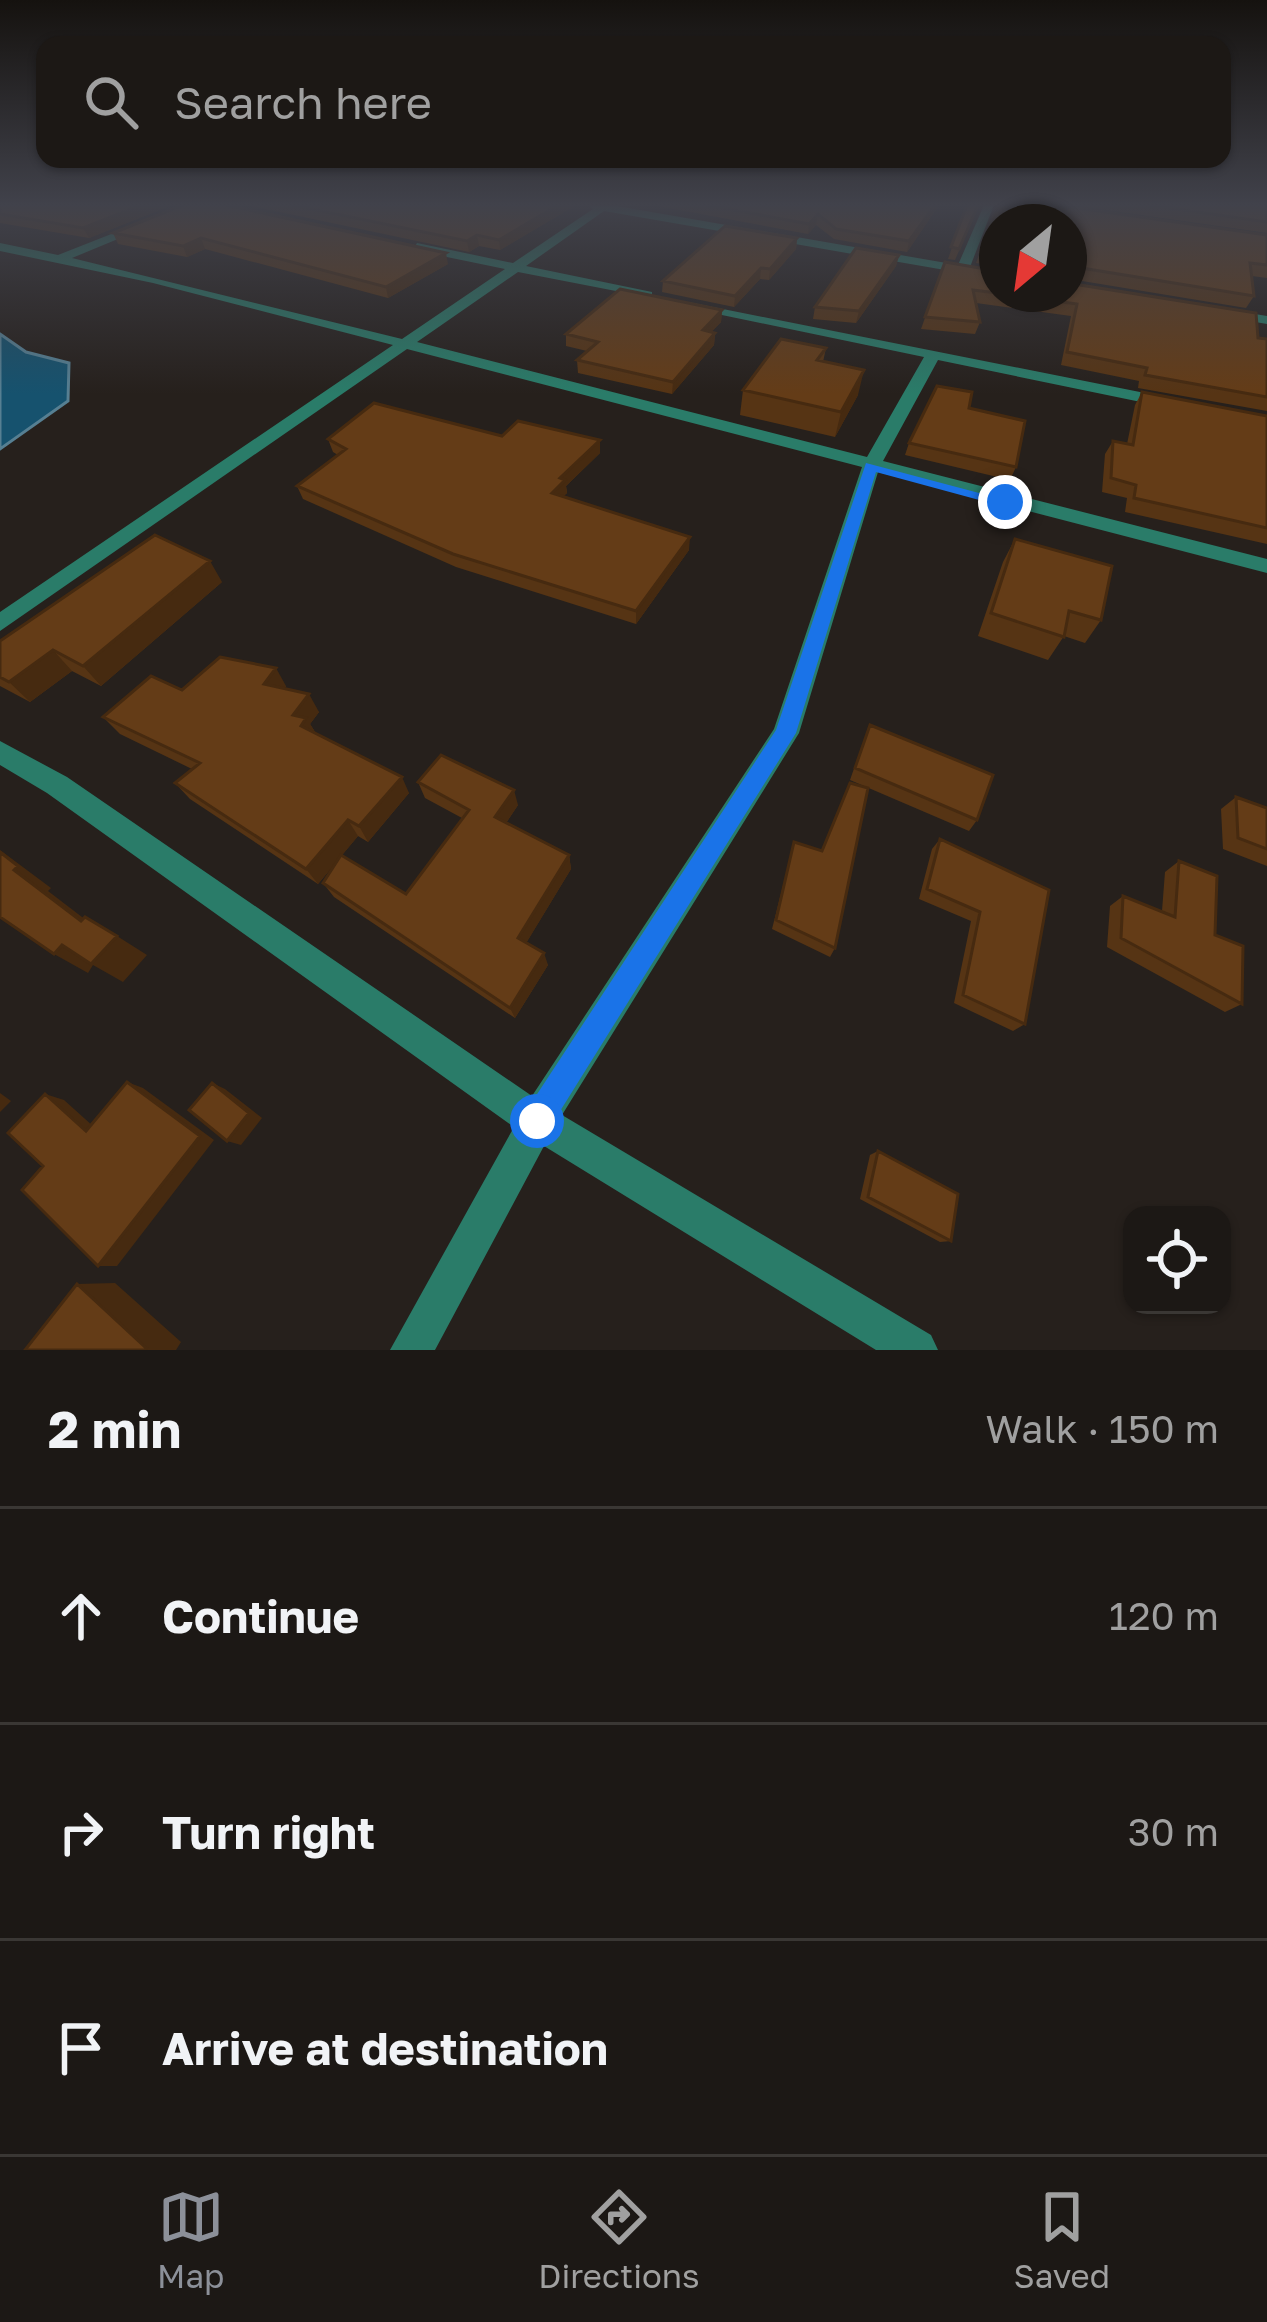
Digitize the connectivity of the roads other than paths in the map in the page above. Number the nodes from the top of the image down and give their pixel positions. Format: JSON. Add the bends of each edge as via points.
{"nodes":[{"id":1,"x":97,"y":268,"type":"edge"},
{"id":2,"x":521,"y":268,"type":"joint"},
{"id":3,"x":951,"y":268,"type":"edge"},
{"id":4,"x":962,"y":270,"type":"joint"},
{"id":5,"x":979,"y":272,"type":"edge"},
{"id":6,"x":658,"y":298,"type":"edge"},
{"id":7,"x":682,"y":303,"type":"edge"},
{"id":8,"x":1201,"y":309,"type":"edge"},
{"id":9,"x":1267,"y":320,"type":"edge"},
{"id":10,"x":408,"y":344,"type":"junction"},
{"id":11,"x":931,"y":358,"type":"junction"},
{"id":12,"x":1198,"y":409,"type":"edge"},
{"id":13,"x":871,"y":466,"type":"junction"},
{"id":14,"x":1267,"y":566,"type":"edge"},
{"id":15,"x":0,"y":623,"type":"edge"},
{"id":16,"x":0,"y":752,"type":"edge"},
{"id":17,"x":537,"y":1121,"type":"junction"},
{"id":18,"x":412,"y":1350,"type":"edge"},
{"id":19,"x":916,"y":1350,"type":"edge"}],
"edges":[{"from":1,"to":10,"type":"street"},
{"from":2,"to":6,"type":"street"},
{"from":2,"to":10,"type":"street"},
{"from":3,"to":4,"type":"street"},
{"from":4,"to":5,"type":"street"},
{"from":7,"to":11,"type":"street"},
{"from":8,"to":9,"type":"street"},
{"from":10,"to":13,"type":"street"},
{"from":10,"to":15,"type":"street"},
{"from":11,"to":12,"type":"street"},
{"from":11,"to":13,"type":"street"},
{"from":13,"to":14,"type":"street"},
{"from":13,"to":17,"type":"street","via":[[786,733]]},
{"from":16,"to":17,"type":"street"},
{"from":17,"to":18,"type":"street"},
{"from":17,"to":19,"type":"street"}]}
